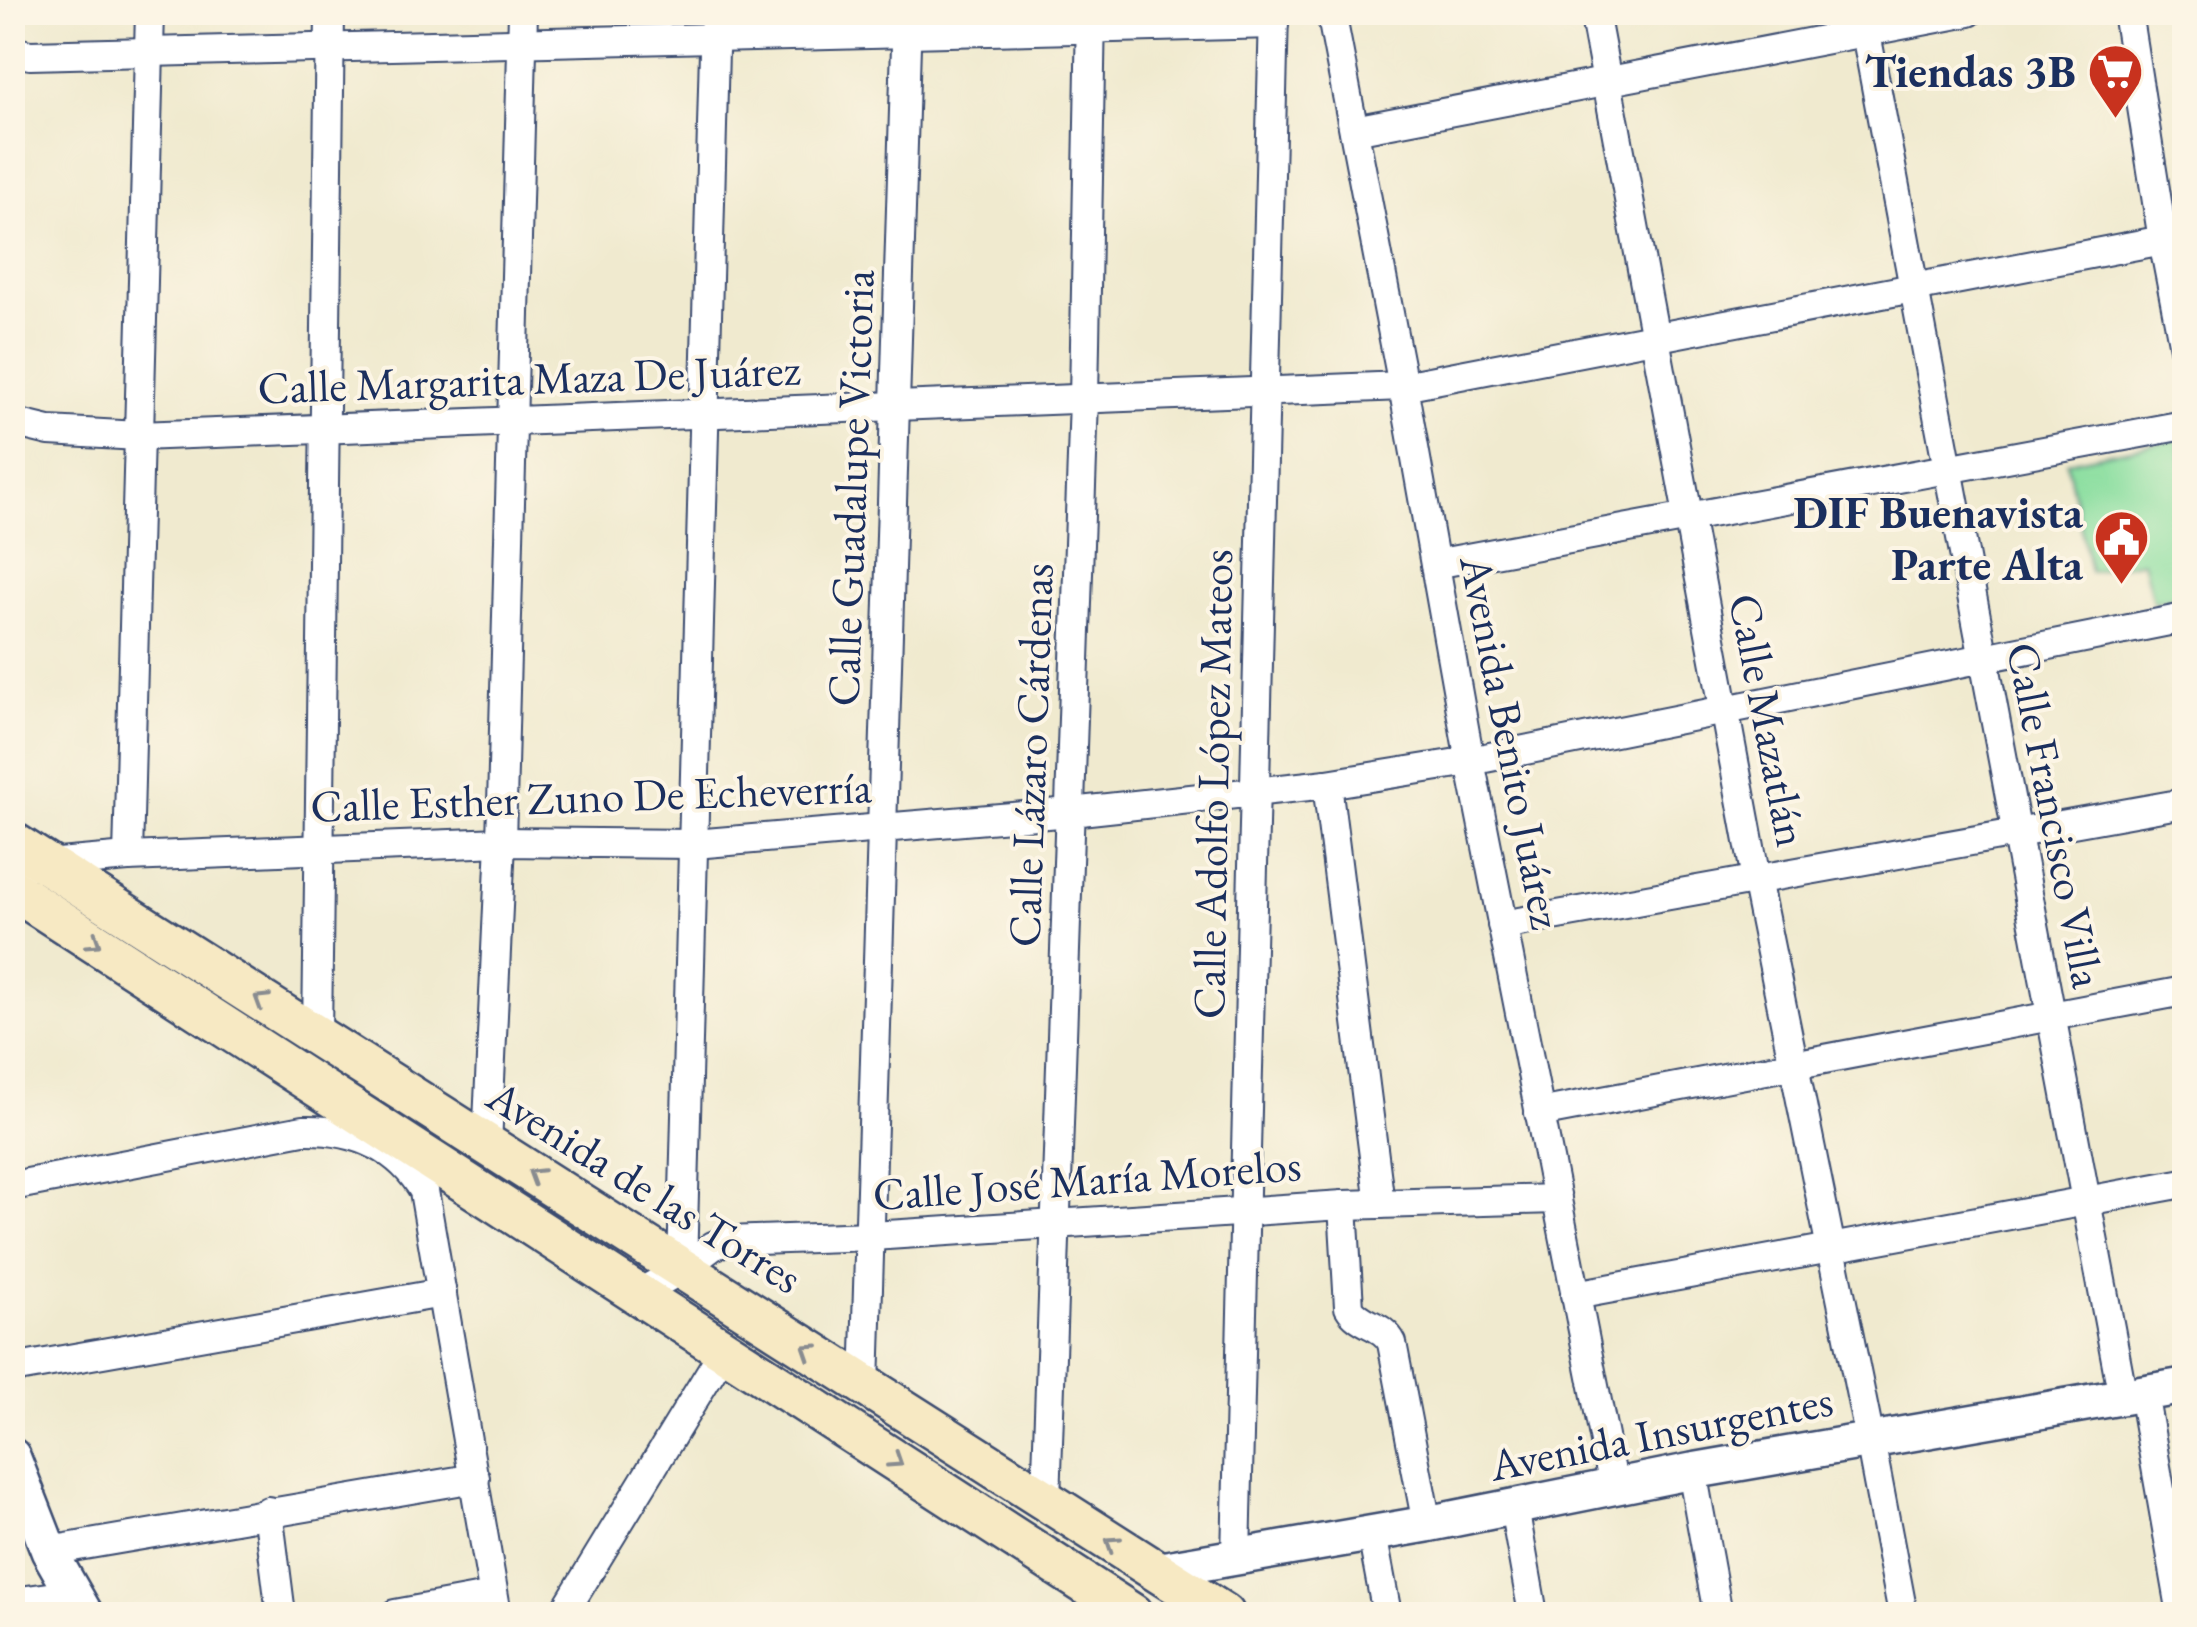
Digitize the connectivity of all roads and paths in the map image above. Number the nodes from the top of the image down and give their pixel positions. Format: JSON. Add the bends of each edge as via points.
{"nodes":[{"id":1,"x":150,"y":12,"type":"edge"},
{"id":2,"x":330,"y":12,"type":"edge"},
{"id":3,"x":522,"y":12,"type":"edge"},
{"id":4,"x":1331,"y":12,"type":"edge"},
{"id":5,"x":1594,"y":12,"type":"edge"},
{"id":6,"x":1969,"y":12,"type":"edge"},
{"id":7,"x":2127,"y":12,"type":"edge"},
{"id":8,"x":1274,"y":18,"type":"edge"},
{"id":9,"x":1091,"y":20,"type":"edge"},
{"id":10,"x":1864,"y":22,"type":"edge"},
{"id":11,"x":906,"y":24,"type":"edge"},
{"id":12,"x":715,"y":26,"type":"edge"},
{"id":13,"x":522,"y":42,"type":"junction"},
{"id":14,"x":329,"y":46,"type":"junction"},
{"id":15,"x":148,"y":50,"type":"junction"},
{"id":16,"x":13,"y":51,"type":"edge"},
{"id":17,"x":1607,"y":82,"type":"junction"},
{"id":18,"x":1354,"y":130,"type":"junction"},
{"id":19,"x":2174,"y":238,"type":"edge"},
{"id":20,"x":1914,"y":288,"type":"junction"},
{"id":21,"x":1654,"y":338,"type":"junction"},
{"id":22,"x":2184,"y":348,"type":"edge"},
{"id":23,"x":1403,"y":386,"type":"junction"},
{"id":24,"x":1264,"y":392,"type":"junction"},
{"id":25,"x":1084,"y":399,"type":"junction"},
{"id":26,"x":895,"y":406,"type":"junction"},
{"id":27,"x":705,"y":414,"type":"junction"},
{"id":28,"x":512,"y":421,"type":"junction"},
{"id":29,"x":12,"y":422,"type":"edge"},
{"id":30,"x":2184,"y":426,"type":"edge"},
{"id":31,"x":325,"y":428,"type":"junction"},
{"id":32,"x":138,"y":436,"type":"junction"},
{"id":33,"x":1948,"y":468,"type":"junction"},
{"id":34,"x":1688,"y":516,"type":"junction"},
{"id":35,"x":1436,"y":564,"type":"junction"},
{"id":36,"x":2184,"y":618,"type":"edge"},
{"id":37,"x":1984,"y":657,"type":"junction"},
{"id":38,"x":1724,"y":711,"type":"junction"},
{"id":39,"x":1470,"y":760,"type":"junction"},
{"id":40,"x":1327,"y":784,"type":"junction"},
{"id":41,"x":1254,"y":792,"type":"junction"},
{"id":42,"x":2184,"y":803,"type":"edge"},
{"id":43,"x":1070,"y":812,"type":"junction"},
{"id":44,"x":883,"y":828,"type":"junction"},
{"id":45,"x":2016,"y":832,"type":"junction"},
{"id":46,"x":501,"y":842,"type":"junction"},
{"id":47,"x":694,"y":844,"type":"junction"},
{"id":48,"x":321,"y":848,"type":"junction"},
{"id":49,"x":23,"y":857,"type":"edge"},
{"id":50,"x":128,"y":857,"type":"junction"},
{"id":51,"x":1756,"y":879,"type":"junction"},
{"id":52,"x":12,"y":889,"type":"edge"},
{"id":53,"x":1502,"y":925,"type":"junction"},
{"id":54,"x":2184,"y":992,"type":"edge"},
{"id":55,"x":2051,"y":1017,"type":"junction"},
{"id":56,"x":317,"y":1036,"type":"junction"},
{"id":57,"x":1793,"y":1065,"type":"junction"},
{"id":58,"x":1539,"y":1112,"type":"junction"},
{"id":59,"x":487,"y":1145,"type":"junction"},
{"id":60,"x":2184,"y":1183,"type":"edge"},
{"id":61,"x":12,"y":1186,"type":"edge"},
{"id":62,"x":1557,"y":1198,"type":"junction"},
{"id":63,"x":2086,"y":1202,"type":"junction"},
{"id":64,"x":1380,"y":1204,"type":"junction"},
{"id":65,"x":1344,"y":1205,"type":"junction"},
{"id":66,"x":1244,"y":1212,"type":"junction"},
{"id":67,"x":1058,"y":1222,"type":"junction"},
{"id":68,"x":872,"y":1236,"type":"junction"},
{"id":69,"x":1830,"y":1248,"type":"junction"},
{"id":70,"x":682,"y":1269,"type":"junction"},
{"id":71,"x":442,"y":1293,"type":"junction"},
{"id":72,"x":638,"y":1294,"type":"junction"},
{"id":73,"x":1575,"y":1295,"type":"junction"},
{"id":74,"x":724,"y":1350,"type":"junction"},
{"id":75,"x":12,"y":1369,"type":"edge"},
{"id":76,"x":865,"y":1386,"type":"junction"},
{"id":77,"x":2184,"y":1386,"type":"edge"},
{"id":78,"x":2133,"y":1395,"type":"junction"},
{"id":79,"x":1870,"y":1440,"type":"junction"},
{"id":80,"x":12,"y":1456,"type":"edge"},
{"id":81,"x":1692,"y":1471,"type":"junction"},
{"id":82,"x":475,"y":1478,"type":"junction"},
{"id":83,"x":1614,"y":1487,"type":"junction"},
{"id":84,"x":1046,"y":1501,"type":"junction"},
{"id":85,"x":1514,"y":1508,"type":"junction"},
{"id":86,"x":268,"y":1512,"type":"junction"},
{"id":87,"x":1428,"y":1524,"type":"junction"},
{"id":88,"x":1372,"y":1534,"type":"junction"},
{"id":89,"x":48,"y":1551,"type":"junction"},
{"id":90,"x":1236,"y":1557,"type":"junction"},
{"id":91,"x":1155,"y":1570,"type":"junction"},
{"id":92,"x":12,"y":1602,"type":"edge"},
{"id":93,"x":78,"y":1604,"type":"edge"},
{"id":94,"x":495,"y":1605,"type":"edge"},
{"id":95,"x":2179,"y":1613,"type":"edge"},
{"id":96,"x":282,"y":1614,"type":"edge"},
{"id":97,"x":395,"y":1614,"type":"edge"},
{"id":98,"x":563,"y":1614,"type":"edge"},
{"id":99,"x":1132,"y":1614,"type":"edge"},
{"id":100,"x":1224,"y":1614,"type":"edge"},
{"id":101,"x":1387,"y":1614,"type":"edge"},
{"id":102,"x":1533,"y":1614,"type":"edge"},
{"id":103,"x":1718,"y":1614,"type":"edge"},
{"id":104,"x":1902,"y":1614,"type":"edge"}],
"edges":[{"from":1,"to":15,"type":"street"},
{"from":2,"to":14,"type":"street"},
{"from":3,"to":13,"type":"street"},
{"from":4,"to":18,"type":"street","name":"Avenida Benito Juárez"},
{"from":5,"to":17,"type":"street","name":"Calle Mazatlán"},
{"from":6,"to":10,"type":"street"},
{"from":7,"to":19,"type":"street"},
{"from":8,"to":9,"type":"street"},
{"from":8,"to":24,"type":"street","name":"Calle Adolfo López Mateos"},
{"from":9,"to":11,"type":"street"},
{"from":9,"to":25,"type":"street","name":"Calle Lázaro Cárdenas"},
{"from":10,"to":17,"type":"street"},
{"from":10,"to":20,"type":"street","name":"Calle Francisco Villa"},
{"from":11,"to":12,"type":"street"},
{"from":11,"to":26,"type":"street","name":"Calle Guadalupe Victoria"},
{"from":12,"to":13,"type":"street"},
{"from":12,"to":27,"type":"street"},
{"from":13,"to":14,"type":"street"},
{"from":13,"to":28,"type":"street"},
{"from":14,"to":15,"type":"street"},
{"from":14,"to":31,"type":"street"},
{"from":15,"to":16,"type":"street"},
{"from":15,"to":32,"type":"street"},
{"from":17,"to":18,"type":"street"},
{"from":17,"to":21,"type":"street","name":"Calle Mazatlán"},
{"from":18,"to":23,"type":"street","name":"Avenida Benito Juárez"},
{"from":19,"to":20,"type":"street","name":"Calle Margarita Maza De Juárez"},
{"from":19,"to":22,"type":"street"},
{"from":20,"to":21,"type":"street","name":"Calle Margarita Maza De Juárez"},
{"from":20,"to":33,"type":"street","name":"Calle Francisco Villa"},
{"from":21,"to":23,"type":"street","name":"Calle Margarita Maza De Juárez"},
{"from":21,"to":34,"type":"street","name":"Calle Mazatlán"},
{"from":23,"to":24,"type":"street","name":"Calle Margarita Maza De Juárez"},
{"from":23,"to":35,"type":"street","name":"Avenida Benito Juárez"},
{"from":24,"to":25,"type":"street","name":"Calle Margarita Maza De Juárez"},
{"from":24,"to":41,"type":"street","name":"Calle Adolfo López Mateos"},
{"from":25,"to":26,"type":"street","name":"Calle Margarita Maza De Juárez"},
{"from":25,"to":43,"type":"street","name":"Calle Lázaro Cárdenas"},
{"from":26,"to":27,"type":"street","name":"Calle Margarita Maza De Juárez"},
{"from":26,"to":44,"type":"street","name":"Calle Guadalupe Victoria"},
{"from":27,"to":28,"type":"street","name":"Calle Margarita Maza De Juárez"},
{"from":27,"to":47,"type":"street"},
{"from":28,"to":31,"type":"street","name":"Calle Margarita Maza De Juárez"},
{"from":28,"to":46,"type":"street"},
{"from":29,"to":32,"type":"street","name":"Calle Margarita Maza De Juárez"},
{"from":30,"to":33,"type":"street"},
{"from":31,"to":32,"type":"street","name":"Calle Margarita Maza De Juárez"},
{"from":31,"to":48,"type":"street"},
{"from":32,"to":50,"type":"street"},
{"from":33,"to":34,"type":"street"},
{"from":33,"to":37,"type":"street","name":"Calle Francisco Villa"},
{"from":34,"to":35,"type":"street"},
{"from":34,"to":38,"type":"street","name":"Calle Mazatlán"},
{"from":35,"to":39,"type":"street","name":"Avenida Benito Juárez"},
{"from":36,"to":37,"type":"street","name":"Calle Esther Zuno De Echeverría"},
{"from":37,"to":38,"type":"street","name":"Calle Esther Zuno De Echeverría"},
{"from":37,"to":45,"type":"street","name":"Calle Francisco Villa"},
{"from":38,"to":39,"type":"street","name":"Calle Esther Zuno De Echeverría"},
{"from":38,"to":51,"type":"street","name":"Calle Mazatlán"},
{"from":39,"to":40,"type":"street","name":"Calle Esther Zuno De Echeverría"},
{"from":39,"to":53,"type":"street","name":"Avenida Benito Juárez"},
{"from":40,"to":41,"type":"street","name":"Calle Esther Zuno De Echeverría"},
{"from":40,"to":64,"type":"street"},
{"from":41,"to":43,"type":"street","name":"Calle Esther Zuno De Echeverría"},
{"from":41,"to":66,"type":"street","name":"Calle Adolfo López Mateos"},
{"from":42,"to":45,"type":"street"},
{"from":43,"to":44,"type":"street","name":"Calle Esther Zuno De Echeverría"},
{"from":43,"to":67,"type":"street","name":"Calle Lázaro Cárdenas"},
{"from":44,"to":47,"type":"street","name":"Calle Esther Zuno De Echeverría"},
{"from":44,"to":68,"type":"street","name":"Calle Guadalupe Victoria"},
{"from":45,"to":51,"type":"street"},
{"from":45,"to":55,"type":"street","name":"Calle Francisco Villa"},
{"from":46,"to":47,"type":"street","name":"Calle Esther Zuno De Echeverría"},
{"from":46,"to":48,"type":"street","name":"Calle Esther Zuno De Echeverría"},
{"from":46,"to":59,"type":"street"},
{"from":47,"to":70,"type":"street"},
{"from":48,"to":50,"type":"street","name":"Calle Esther Zuno De Echeverría"},
{"from":48,"to":56,"type":"street"},
{"from":49,"to":50,"type":"street","name":"Calle Esther Zuno De Echeverría"},
{"from":56,"to":49,"type":"main road","name":"Avenida de las Torres","one_way":true},
{"from":51,"to":53,"type":"street"},
{"from":51,"to":57,"type":"street","name":"Calle Mazatlán"},
{"from":52,"to":72,"type":"main road","name":"Avenida de las Torres","one_way":true},
{"from":53,"to":58,"type":"street","name":"Avenida Benito Juárez"},
{"from":54,"to":55,"type":"street"},
{"from":55,"to":57,"type":"street"},
{"from":55,"to":63,"type":"street","name":"Calle Francisco Villa"},
{"from":56,"to":59,"type":"main road","name":"Avenida de las Torres"},
{"from":57,"to":58,"type":"street"},
{"from":57,"to":69,"type":"street","name":"Calle Mazatlán"},
{"from":58,"to":62,"type":"street","name":"Avenida Benito Juárez"},
{"from":70,"to":59,"type":"main road","name":"Avenida de las Torres","one_way":true},
{"from":60,"to":63,"type":"street"},
{"from":61,"to":71,"type":"street","via":[[302,1130],[333,1130],[366,1139],[412,1171],[424,1191]]},
{"from":62,"to":64,"type":"street","name":"Calle José María Morelos"},
{"from":62,"to":73,"type":"street","name":"Avenida Benito Juárez"},
{"from":63,"to":69,"type":"street"},
{"from":63,"to":78,"type":"street","name":"Calle Francisco Villa"},
{"from":64,"to":65,"type":"street","name":"Calle José María Morelos"},
{"from":65,"to":66,"type":"street","name":"Calle José María Morelos"},
{"from":65,"to":87,"type":"street","via":[[1349,1307],[1392,1344]]},
{"from":66,"to":67,"type":"street","name":"Calle José María Morelos"},
{"from":66,"to":90,"type":"street","name":"Calle Adolfo López Mateos"},
{"from":67,"to":68,"type":"street","name":"Calle José María Morelos"},
{"from":67,"to":84,"type":"street","name":"Calle Lázaro Cárdenas"},
{"from":68,"to":70,"type":"street","name":"Calle José María Morelos","via":[[726,1242]]},
{"from":68,"to":76,"type":"street","name":"Calle Guadalupe Victoria"},
{"from":69,"to":73,"type":"street"},
{"from":69,"to":79,"type":"street","name":"Calle Mazatlán"},
{"from":70,"to":72,"type":"street","name":"Calle José María Morelos"},
{"from":76,"to":70,"type":"main road","name":"Avenida de las Torres","one_way":true},
{"from":71,"to":75,"type":"street"},
{"from":71,"to":82,"type":"street"},
{"from":72,"to":74,"type":"main road","name":"Avenida de las Torres"},
{"from":73,"to":83,"type":"street","name":"Avenida Benito Juárez"},
{"from":74,"to":98,"type":"street"},
{"from":74,"to":99,"type":"main road","name":"Avenida de las Torres","one_way":true},
{"from":76,"to":84,"type":"main road","name":"Avenida de las Torres"},
{"from":77,"to":78,"type":"street","name":"Avenida Insurgentes"},
{"from":78,"to":79,"type":"street","name":"Avenida Insurgentes"},
{"from":78,"to":95,"type":"street","name":"Calle Francisco Villa"},
{"from":79,"to":81,"type":"street","name":"Avenida Insurgentes"},
{"from":79,"to":104,"type":"street","name":"Calle Mazatlán"},
{"from":80,"to":89,"type":"street"},
{"from":81,"to":83,"type":"street","name":"Avenida Insurgentes"},
{"from":81,"to":103,"type":"street"},
{"from":82,"to":86,"type":"street"},
{"from":82,"to":94,"type":"street"},
{"from":83,"to":85,"type":"street","name":"Avenida Insurgentes"},
{"from":91,"to":84,"type":"main road","name":"Avenida de las Torres","one_way":true},
{"from":85,"to":87,"type":"street","name":"Avenida Insurgentes"},
{"from":85,"to":102,"type":"street"},
{"from":86,"to":89,"type":"street"},
{"from":86,"to":96,"type":"street"},
{"from":87,"to":88,"type":"street","name":"Avenida Insurgentes"},
{"from":88,"to":90,"type":"street","name":"Avenida Insurgentes"},
{"from":88,"to":101,"type":"street"},
{"from":89,"to":93,"type":"street"},
{"from":90,"to":91,"type":"street","name":"Avenida Insurgentes"},
{"from":91,"to":100,"type":"main road","name":"Avenida de las Torres"},
{"from":92,"to":93,"type":"street"},
{"from":94,"to":97,"type":"street"}]}
